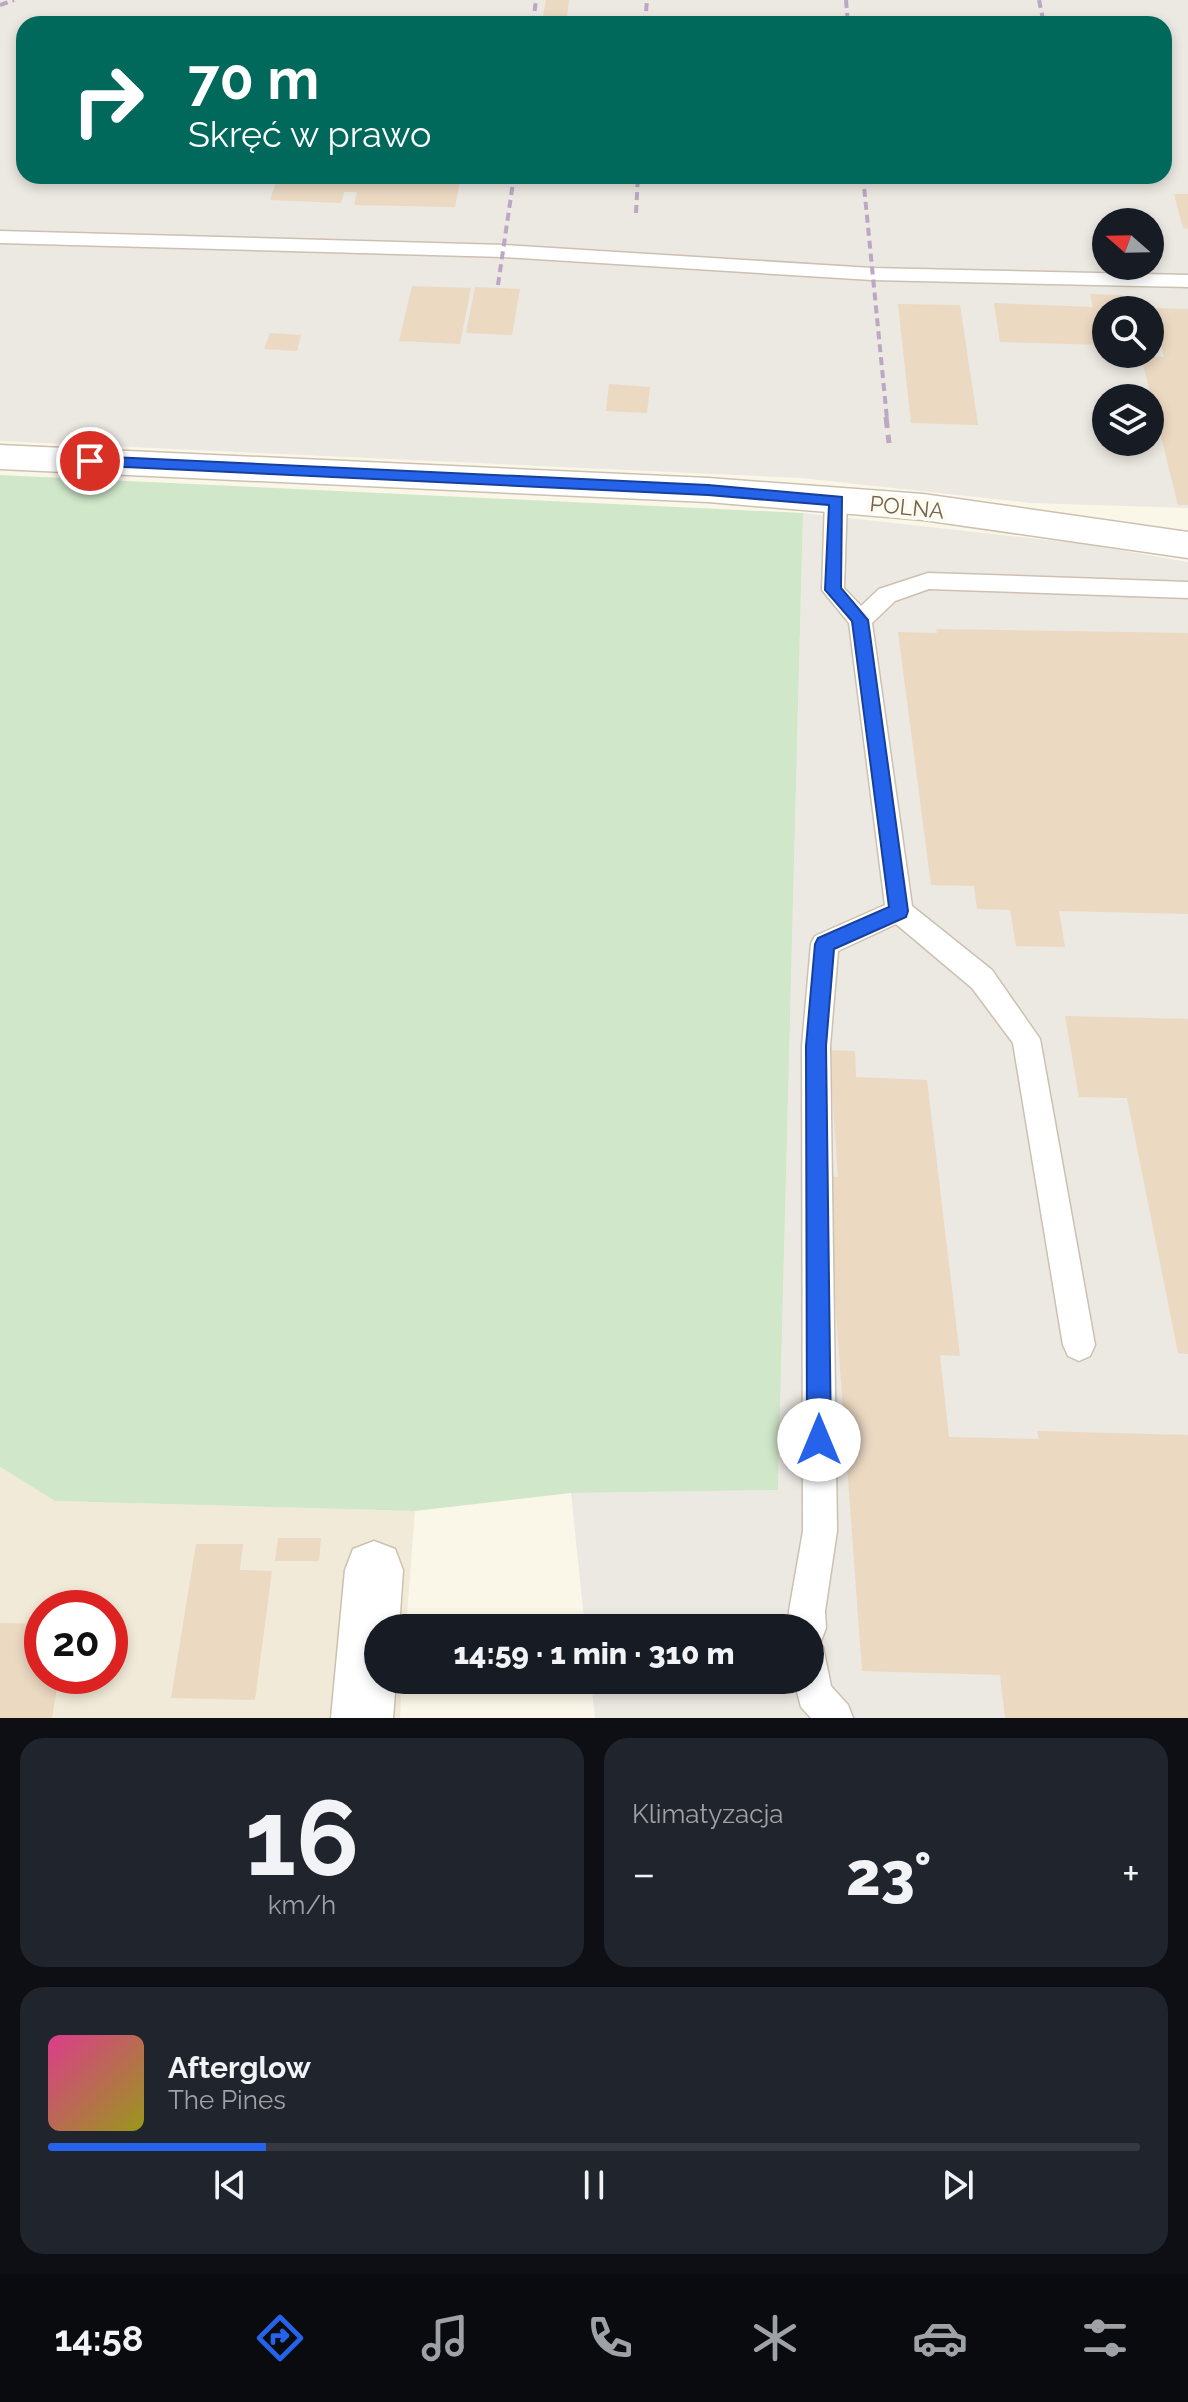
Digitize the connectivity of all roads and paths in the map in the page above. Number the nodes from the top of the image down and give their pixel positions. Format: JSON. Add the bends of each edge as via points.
{"nodes":[{"id":1,"x":0,"y":237,"type":"edge"},
{"id":2,"x":1188,"y":281,"type":"edge"},
{"id":3,"x":0,"y":457,"type":"edge"},
{"id":4,"x":836,"y":500,"type":"junction"},
{"id":5,"x":1188,"y":545,"type":"edge"},
{"id":6,"x":1188,"y":590,"type":"edge"},
{"id":7,"x":860,"y":620,"type":"junction"},
{"id":8,"x":899,"y":911,"type":"junction"},
{"id":9,"x":1079,"y":1345,"type":"dead end"},
{"id":10,"x":374,"y":1570,"type":"dead end"},
{"id":11,"x":807,"y":1614,"type":"edge"},
{"id":12,"x":814,"y":1694,"type":"edge"},
{"id":13,"x":362,"y":1718,"type":"edge"},
{"id":14,"x":835,"y":1718,"type":"edge"}],
"edges":[{"from":1,"to":2,"type":"lane","via":[[504,251],[872,274]]},
{"from":3,"to":4,"type":"street","name":"POLNA"},
{"from":4,"to":5,"type":"street","name":"POLNA","via":[[923,507]]},
{"from":4,"to":7,"type":"lane","via":[[833,590]]},
{"from":6,"to":7,"type":"lane","via":[[928,581],[887,595]]},
{"from":7,"to":8,"type":"lane"},
{"from":8,"to":9,"type":"lane","via":[[982,979],[1026,1039]]},
{"from":8,"to":11,"type":"lane","via":[[825,944],[816,1046],[820,1531]]},
{"from":10,"to":13,"type":"street"},
{"from":12,"to":14,"type":"lane"}]}
